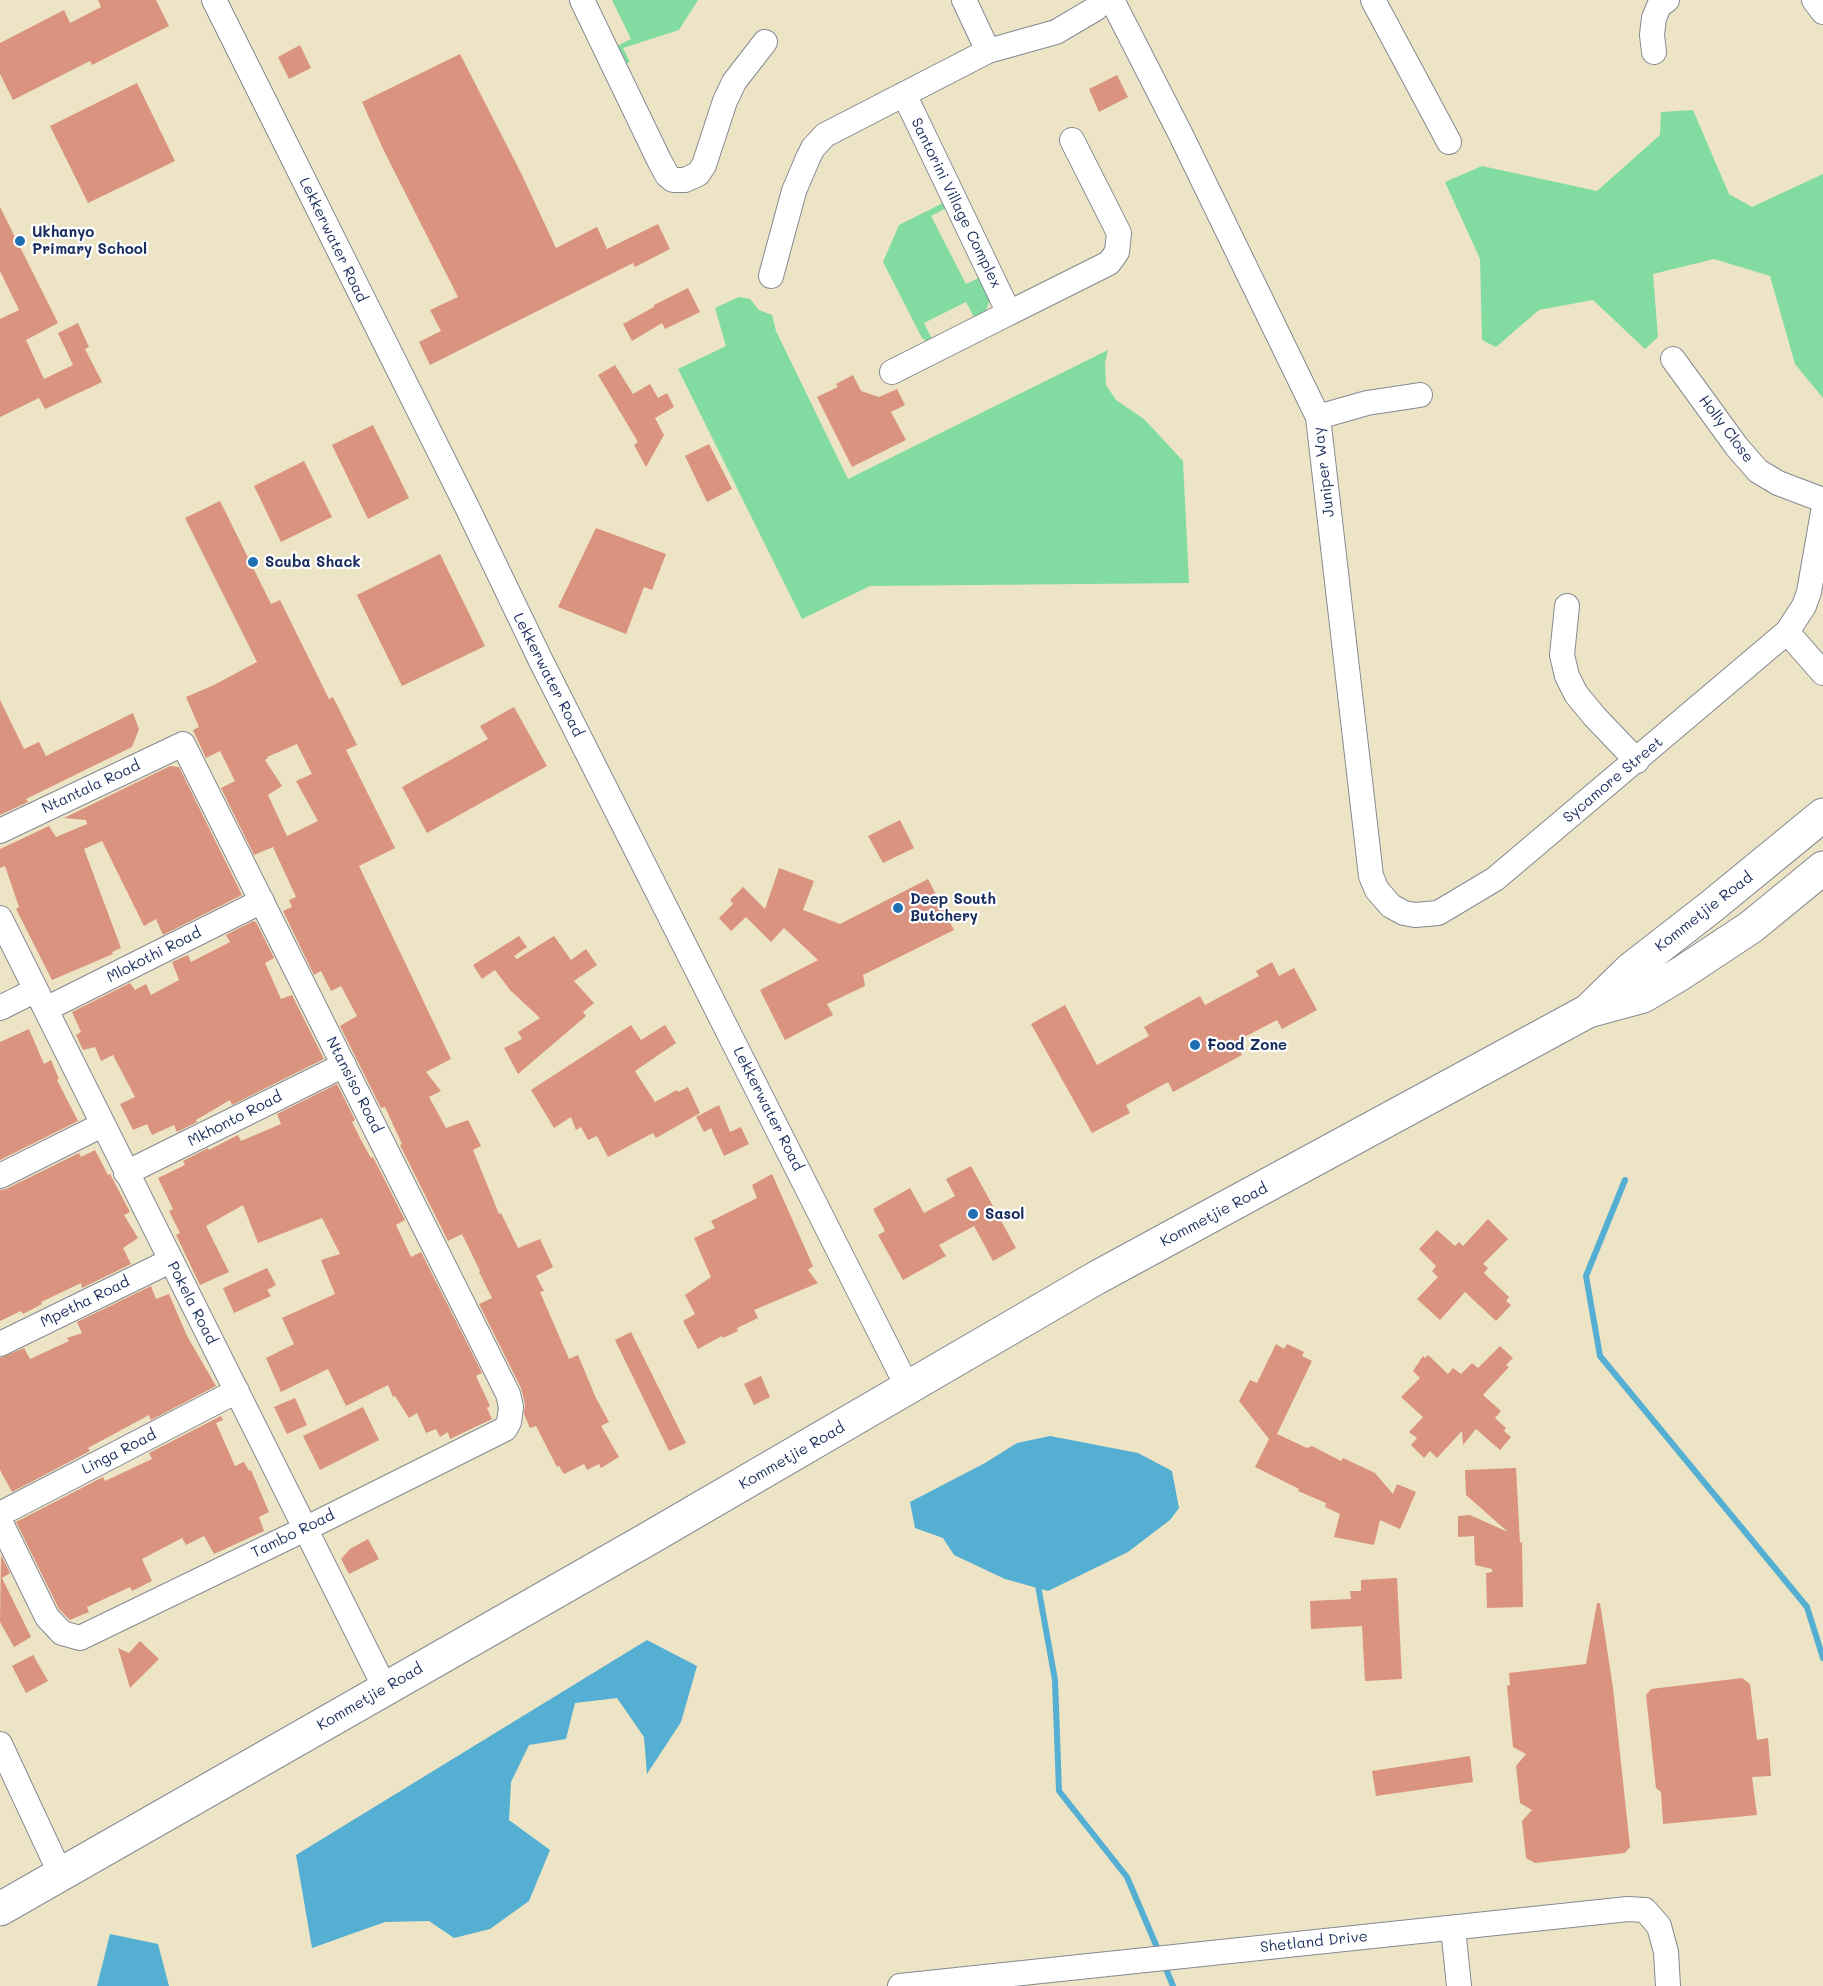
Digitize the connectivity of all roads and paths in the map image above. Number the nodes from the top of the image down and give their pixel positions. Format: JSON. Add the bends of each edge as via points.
{"nodes":[{"id":1,"x":214,"y":0,"type":"edge"},
{"id":2,"x":582,"y":0,"type":"edge"},
{"id":3,"x":964,"y":0,"type":"edge"},
{"id":4,"x":1105,"y":0,"type":"edge"},
{"id":5,"x":1112,"y":0,"type":"edge"},
{"id":6,"x":1373,"y":0,"type":"edge"},
{"id":7,"x":1667,"y":0,"type":"edge"},
{"id":8,"x":1814,"y":0,"type":"edge"},
{"id":9,"x":1823,"y":12,"type":"edge"},
{"id":10,"x":765,"y":42,"type":"dead end"},
{"id":11,"x":988,"y":51,"type":"junction"},
{"id":12,"x":1654,"y":52,"type":"dead end"},
{"id":13,"x":904,"y":94,"type":"junction"},
{"id":14,"x":1072,"y":140,"type":"dead end"},
{"id":15,"x":1449,"y":142,"type":"dead end"},
{"id":16,"x":771,"y":276,"type":"dead end"},
{"id":17,"x":1009,"y":312,"type":"junction"},
{"id":18,"x":1673,"y":359,"type":"dead end"},
{"id":19,"x":892,"y":372,"type":"dead end"},
{"id":20,"x":1419,"y":395,"type":"dead end"},
{"id":21,"x":1318,"y":417,"type":"junction"},
{"id":22,"x":1823,"y":500,"type":"edge"},
{"id":23,"x":1823,"y":512,"type":"edge"},
{"id":24,"x":1567,"y":606,"type":"dead end"},
{"id":25,"x":1787,"y":632,"type":"junction"},
{"id":26,"x":1823,"y":673,"type":"edge"},
{"id":27,"x":183,"y":744,"type":"joint"},
{"id":28,"x":1637,"y":760,"type":"junction"},
{"id":29,"x":1823,"y":816,"type":"edge"},
{"id":30,"x":0,"y":831,"type":"edge"},
{"id":31,"x":1823,"y":868,"type":"edge"},
{"id":32,"x":262,"y":901,"type":"junction"},
{"id":33,"x":1431,"y":915,"type":"joint"},
{"id":34,"x":0,"y":918,"type":"edge"},
{"id":35,"x":41,"y":999,"type":"junction"},
{"id":36,"x":0,"y":1008,"type":"edge"},
{"id":37,"x":1588,"y":1011,"type":"junction"},
{"id":38,"x":344,"y":1065,"type":"junction"},
{"id":39,"x":102,"y":1125,"type":"junction"},
{"id":40,"x":126,"y":1173,"type":"junction"},
{"id":41,"x":0,"y":1176,"type":"edge"},
{"id":42,"x":170,"y":1261,"type":"junction"},
{"id":43,"x":0,"y":1344,"type":"edge"},
{"id":44,"x":908,"y":1388,"type":"junction"},
{"id":45,"x":237,"y":1391,"type":"junction"},
{"id":46,"x":505,"y":1429,"type":"joint"},
{"id":47,"x":0,"y":1514,"type":"edge"},
{"id":48,"x":0,"y":1521,"type":"edge"},
{"id":49,"x":305,"y":1528,"type":"junction"},
{"id":50,"x":385,"y":1688,"type":"junction"},
{"id":51,"x":0,"y":1744,"type":"edge"},
{"id":52,"x":61,"y":1875,"type":"junction"},
{"id":53,"x":0,"y":1909,"type":"edge"},
{"id":54,"x":1453,"y":1928,"type":"junction"},
{"id":55,"x":1046,"y":1978,"type":"edge"},
{"id":56,"x":900,"y":1986,"type":"edge"},
{"id":57,"x":1459,"y":1986,"type":"edge"},
{"id":58,"x":1668,"y":1986,"type":"edge"}],
"edges":[{"from":1,"to":44,"type":"street","name":"Lekkerwater Road","via":[[545,670]]},
{"from":2,"to":10,"type":"street","via":[[659,160],[673,180],[698,174],[704,165],[734,82]]},
{"from":3,"to":11,"type":"street"},
{"from":4,"to":11,"type":"street","via":[[1056,32]]},
{"from":5,"to":21,"type":"street","name":"Juniper Way"},
{"from":6,"to":15,"type":"street"},
{"from":7,"to":12,"type":"street","via":[[1654,18]]},
{"from":8,"to":9,"type":"street"},
{"from":11,"to":13,"type":"street"},
{"from":13,"to":16,"type":"street","via":[[829,132],[813,148],[794,191]]},
{"from":13,"to":17,"type":"street","name":"Santorini Village Complex"},
{"from":14,"to":17,"type":"street","via":[[1119,233],[1117,252],[1109,263]]},
{"from":17,"to":19,"type":"street"},
{"from":18,"to":22,"type":"street","name":"Holly Close","via":[[1758,471]]},
{"from":20,"to":21,"type":"street","via":[[1367,403]]},
{"from":21,"to":33,"type":"street","name":"Juniper Way","via":[[1371,876],[1377,890],[1397,910]]},
{"from":23,"to":25,"type":"street","name":"Sycamore Street","via":[[1809,592]]},
{"from":24,"to":28,"type":"street","via":[[1562,655],[1567,676],[1595,717]]},
{"from":25,"to":26,"type":"street"},
{"from":25,"to":28,"type":"street","name":"Sycamore Street"},
{"from":27,"to":30,"type":"street","name":"Ntantala Road"},
{"from":27,"to":32,"type":"street","name":"Ntansiso Road"},
{"from":28,"to":33,"type":"street","name":"Sycamore Street","via":[[1495,879]]},
{"from":29,"to":37,"type":"main road","name":"Kommetjie Road","via":[[1631,969]]},
{"from":31,"to":37,"type":"main road","name":"Kommetjie Road","via":[[1751,927],[1680,974],[1643,996]]},
{"from":32,"to":35,"type":"street","name":"Mlokothi Road"},
{"from":32,"to":38,"type":"street","name":"Ntansiso Road"},
{"from":34,"to":35,"type":"street","name":"Pokela Road"},
{"from":35,"to":36,"type":"street","name":"Mlokothi Road"},
{"from":35,"to":39,"type":"street","name":"Pokela Road"},
{"from":37,"to":44,"type":"main road","name":"Kommetjie Road","via":[[1096,1278]]},
{"from":38,"to":40,"type":"street","name":"Mkhonto Road"},
{"from":38,"to":46,"type":"street","name":"Ntansiso Road","via":[[508,1394],[511,1417]]},
{"from":39,"to":40,"type":"street","name":"Pokela Road"},
{"from":39,"to":41,"type":"street"},
{"from":40,"to":42,"type":"street","name":"Pokela Road"},
{"from":42,"to":43,"type":"street","name":"Mpetha Road"},
{"from":42,"to":45,"type":"street","name":"Pokela Road"},
{"from":44,"to":50,"type":"main road","name":"Kommetjie Road"},
{"from":45,"to":47,"type":"street","name":"Linga Road"},
{"from":45,"to":49,"type":"street","name":"Pokela Road"},
{"from":46,"to":49,"type":"street","name":"Tambo Road"},
{"from":48,"to":49,"type":"street","name":"Tambo Road","via":[[47,1617],[62,1633],[80,1638]]},
{"from":49,"to":50,"type":"street","name":"Pokela Road"},
{"from":50,"to":52,"type":"main road","name":"Kommetjie Road"},
{"from":51,"to":52,"type":"street"},
{"from":52,"to":53,"type":"main road","name":"Kommetjie Road"},
{"from":54,"to":55,"type":"street","name":"Shetland Drive","via":[[1148,1959]]},
{"from":54,"to":57,"type":"street"},
{"from":54,"to":58,"type":"street","name":"Shetland Drive","via":[[1619,1909],[1645,1911],[1656,1920],[1663,1936]]},
{"from":55,"to":56,"type":"street","name":"Shetland Drive"}]}
